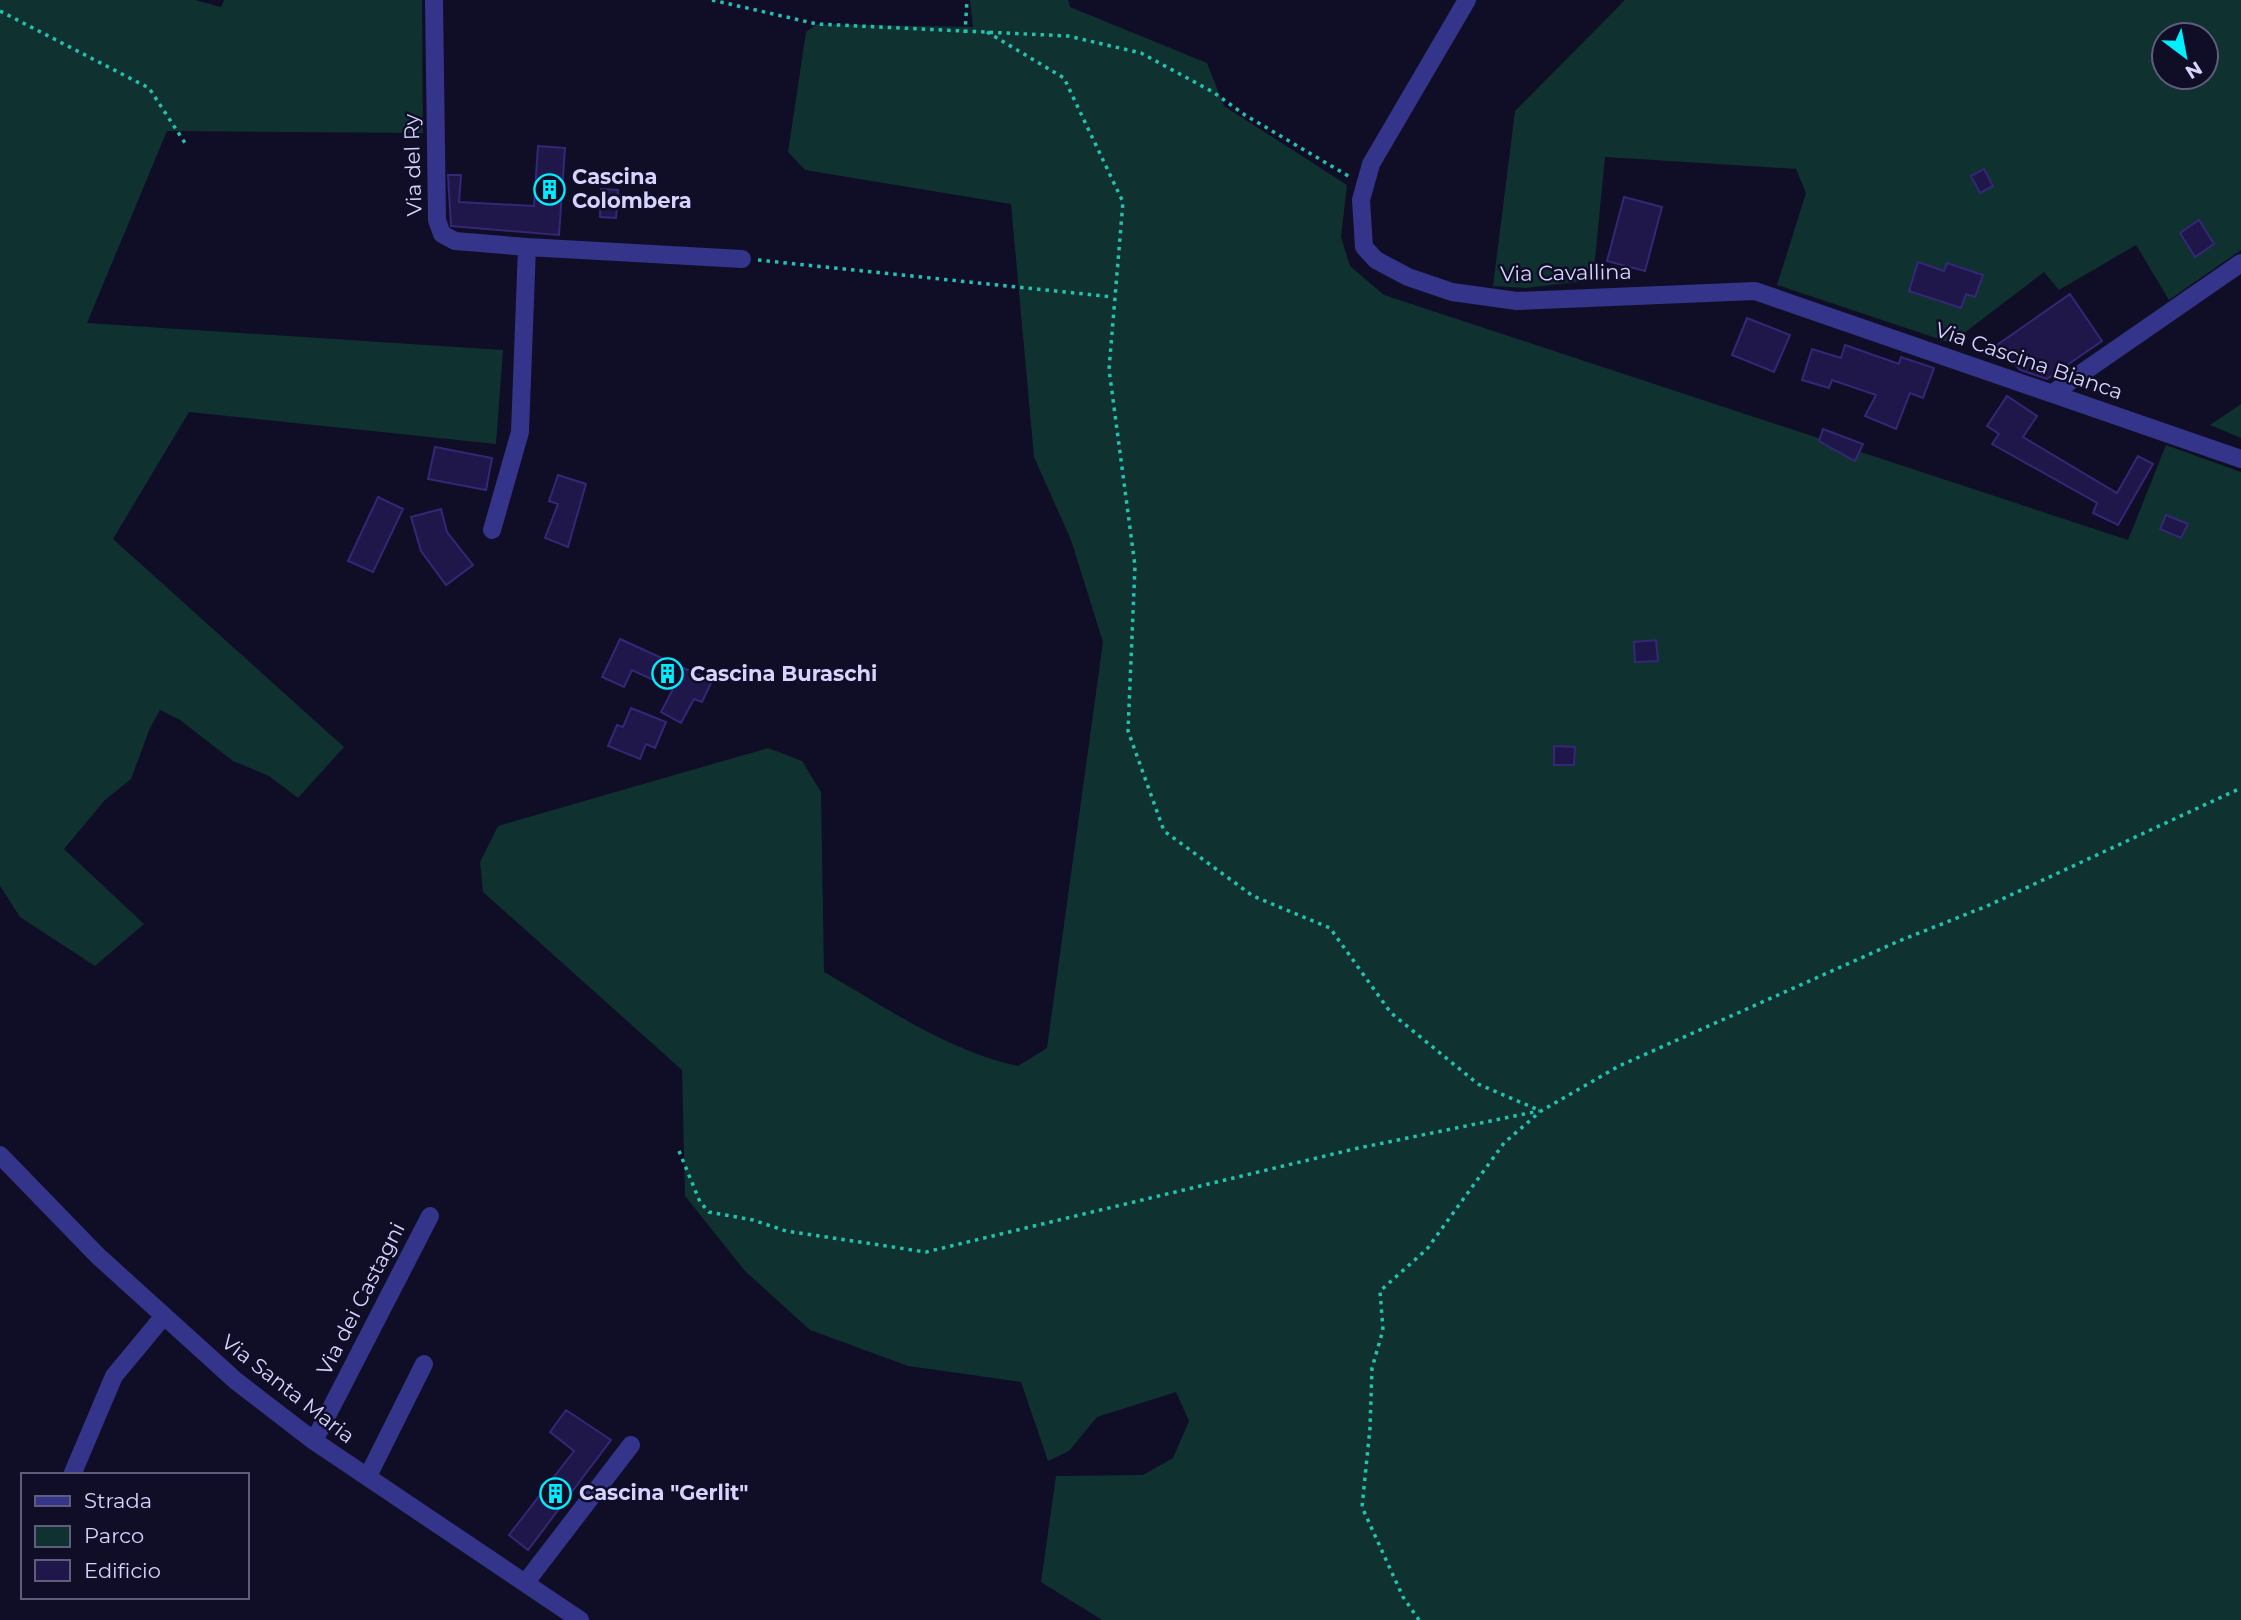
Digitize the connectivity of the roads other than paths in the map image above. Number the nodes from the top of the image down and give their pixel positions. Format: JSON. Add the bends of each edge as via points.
{"nodes":[{"id":1,"x":434,"y":0,"type":"edge"},
{"id":2,"x":1468,"y":0,"type":"edge"},
{"id":3,"x":527,"y":247,"type":"junction"},
{"id":4,"x":743,"y":259,"type":"road end"},
{"id":5,"x":2241,"y":263,"type":"edge"},
{"id":6,"x":1801,"y":307,"type":"joint"},
{"id":7,"x":2053,"y":393,"type":"junction"},
{"id":8,"x":2241,"y":459,"type":"edge"},
{"id":9,"x":492,"y":530,"type":"dead end"},
{"id":10,"x":0,"y":1155,"type":"edge"},
{"id":11,"x":430,"y":1216,"type":"dead end"},
{"id":12,"x":163,"y":1317,"type":"junction"},
{"id":13,"x":424,"y":1364,"type":"dead end"},
{"id":14,"x":314,"y":1441,"type":"junction"},
{"id":15,"x":631,"y":1445,"type":"dead end"},
{"id":16,"x":73,"y":1473,"type":"edge"},
{"id":17,"x":368,"y":1476,"type":"junction"},
{"id":18,"x":526,"y":1582,"type":"junction"},
{"id":19,"x":580,"y":1620,"type":"edge"}],
"edges":[{"from":1,"to":3,"type":"street","name":"Via del Ry","via":[[437,220],[442,234],[455,241]]},
{"from":2,"to":6,"type":"street","name":"Via Cavallina","via":[[1371,164],[1361,218],[1364,247],[1376,260],[1451,292],[1517,301],[1755,291]]},
{"from":3,"to":4,"type":"street","name":"Via del Ry"},
{"from":3,"to":9,"type":"street","via":[[520,432]]},
{"from":5,"to":7,"type":"street"},
{"from":6,"to":7,"type":"street","name":"Via Cascina Bianca"},
{"from":7,"to":8,"type":"street","name":"Via Cascina Bianca"},
{"from":10,"to":12,"type":"street","name":"Via Santa Maria"},
{"from":11,"to":14,"type":"street","name":"Via dei Castagni"},
{"from":12,"to":14,"type":"street","name":"Via Santa Maria"},
{"from":12,"to":16,"type":"street","via":[[114,1376]]},
{"from":13,"to":17,"type":"street"},
{"from":14,"to":17,"type":"street","name":"Via Santa Maria"},
{"from":15,"to":18,"type":"street"},
{"from":17,"to":18,"type":"street","name":"Via Santa Maria"},
{"from":18,"to":19,"type":"street","name":"Via Santa Maria"}]}
